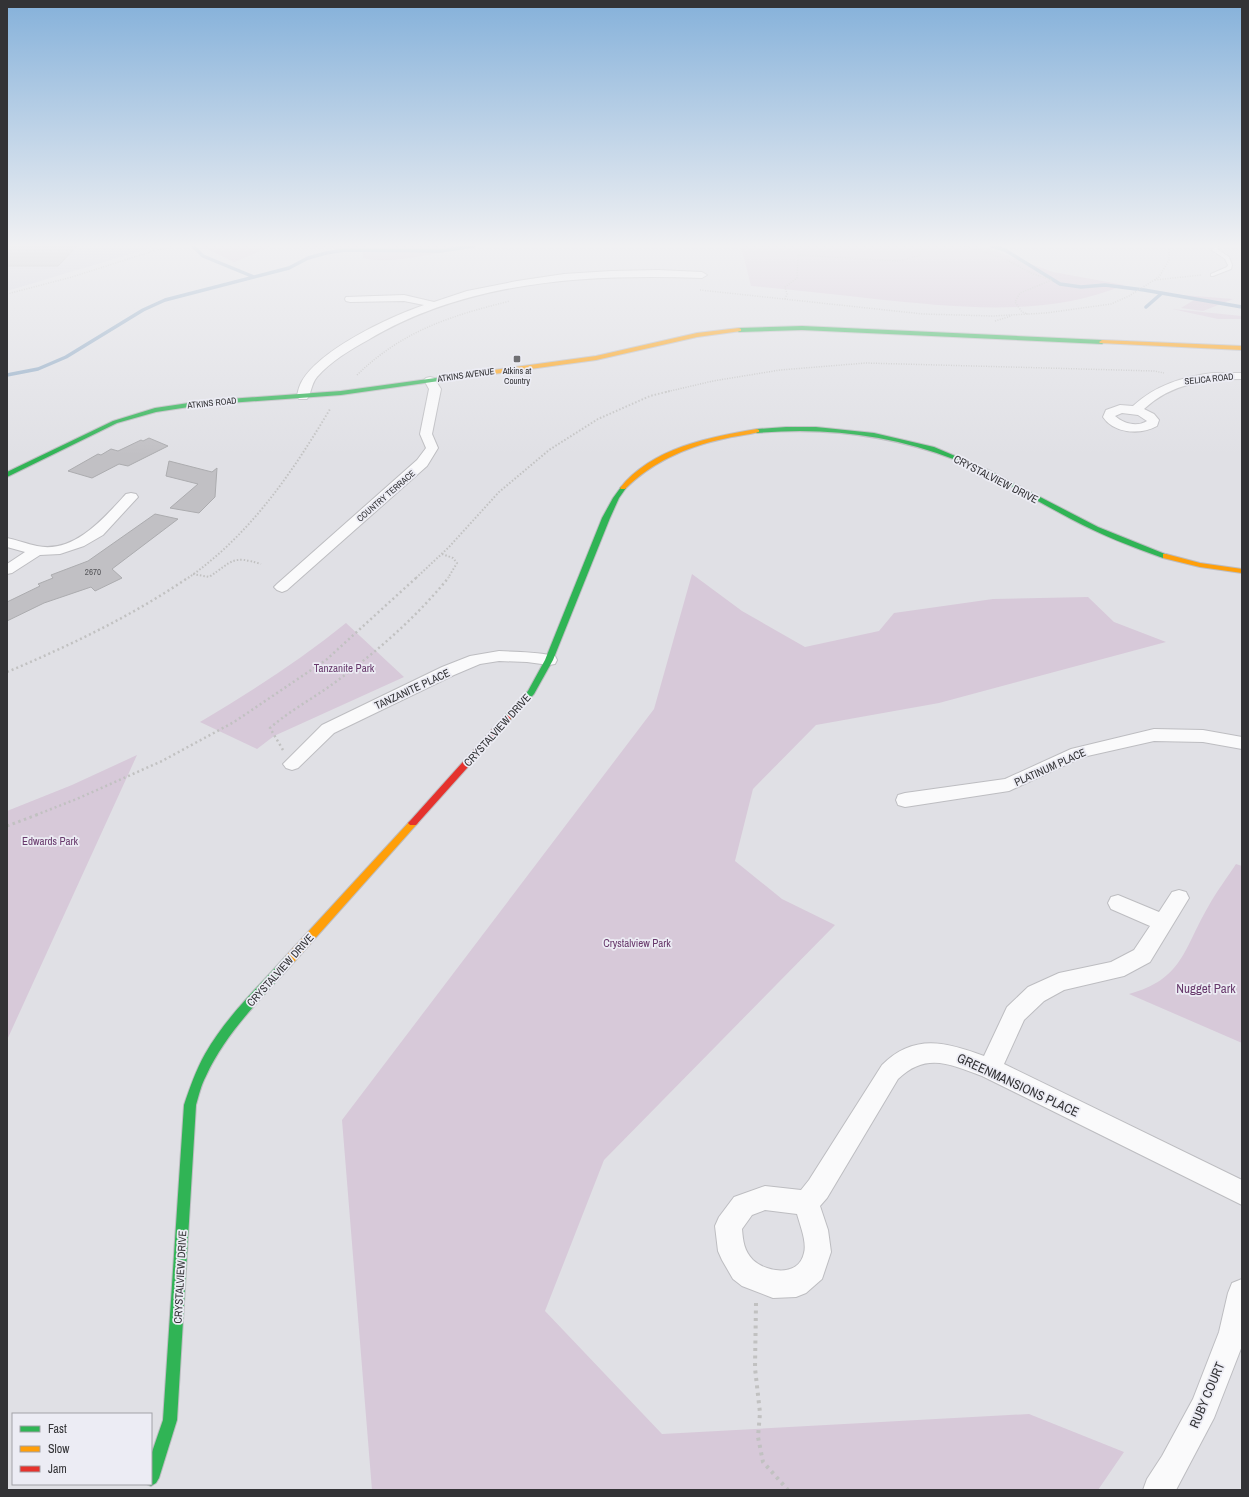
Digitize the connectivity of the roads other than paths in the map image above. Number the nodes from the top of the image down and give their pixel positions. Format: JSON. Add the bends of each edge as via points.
{"nodes":[{"id":1,"x":406,"y":316,"type":"edge"},
{"id":2,"x":1242,"y":348,"type":"edge"},
{"id":3,"x":1242,"y":376,"type":"edge"},
{"id":4,"x":430,"y":380,"type":"junction"},
{"id":5,"x":303,"y":396,"type":"junction"},
{"id":6,"x":1136,"y":410,"type":"dead end"},
{"id":7,"x":7,"y":475,"type":"edge"},
{"id":8,"x":131,"y":497,"type":"dead end"},
{"id":9,"x":7,"y":542,"type":"edge"},
{"id":10,"x":37,"y":551,"type":"junction"},
{"id":11,"x":7,"y":570,"type":"edge"},
{"id":12,"x":1242,"y":571,"type":"edge"},
{"id":13,"x":282,"y":587,"type":"dead end"},
{"id":14,"x":549,"y":660,"type":"junction"},
{"id":15,"x":1242,"y":743,"type":"edge"},
{"id":16,"x":292,"y":764,"type":"road end"},
{"id":17,"x":904,"y":800,"type":"dead end"},
{"id":18,"x":1179,"y":898,"type":"dead end"},
{"id":19,"x":1118,"y":903,"type":"dead end"},
{"id":20,"x":1162,"y":922,"type":"junction"},
{"id":21,"x":990,"y":1069,"type":"junction"},
{"id":22,"x":1242,"y":1193,"type":"edge"},
{"id":23,"x":806,"y":1203,"type":"dead end"},
{"id":24,"x":1242,"y":1293,"type":"edge"},
{"id":25,"x":152,"y":1475,"type":"edge"},
{"id":26,"x":1158,"y":1490,"type":"edge"}],
"edges":[{"from":1,"to":5,"type":"street","via":[[376,329],[334,356],[309,379]]},
{"from":2,"to":4,"type":"street","name":"ATKINS AVENUE","via":[[802,328],[738,330],[697,335],[596,358]]},
{"from":3,"to":6,"type":"street","name":"SELICA ROAD","via":[[1196,379],[1173,384],[1152,394]]},
{"from":4,"to":5,"type":"street","name":"ATKINS ROAD"},
{"from":4,"to":13,"type":"street","name":"COUNTRY TERRACE","via":[[435,389],[426,434],[432,448],[422,464]]},
{"from":5,"to":7,"type":"street","name":"ATKINS ROAD","via":[[202,403],[155,410],[115,422]]},
{"from":8,"to":10,"type":"street","via":[[98,532],[79,543],[55,550]]},
{"from":9,"to":10,"type":"street"},
{"from":10,"to":11,"type":"street"},
{"from":12,"to":14,"type":"street","name":"CRYSTALVIEW DRIVE","via":[[1174,558],[1124,543],[972,464],[934,448],[893,437],[856,431],[794,428],[758,431],[724,436],[667,456],[648,466],[616,496]]},
{"from":14,"to":16,"type":"street","name":"TANZANITE PLACE","via":[[499,656],[469,662],[328,728]]},
{"from":14,"to":25,"type":"street","name":"CRYSTALVIEW DRIVE","via":[[531,692],[240,1015],[214,1048],[201,1073],[190,1105],[170,1420]]},
{"from":15,"to":17,"type":"street","name":"PLATINUM PLACE","via":[[1203,736],[1154,735],[1077,753],[1009,785]]},
{"from":18,"to":20,"type":"street"},
{"from":19,"to":20,"type":"street"},
{"from":20,"to":21,"type":"street","via":[[1142,956],[1116,970],[1060,982],[1036,994],[1015,1014]]},
{"from":21,"to":22,"type":"street","name":"GREENMANSIONS PLACE"},
{"from":21,"to":23,"type":"street","name":"GREENMANSIONS PLACE","via":[[948,1053],[923,1052],[904,1060],[890,1072],[818,1189]]},
{"from":24,"to":26,"type":"street","name":"RUBY COURT","via":[[1233,1332],[1204,1408]]}]}
